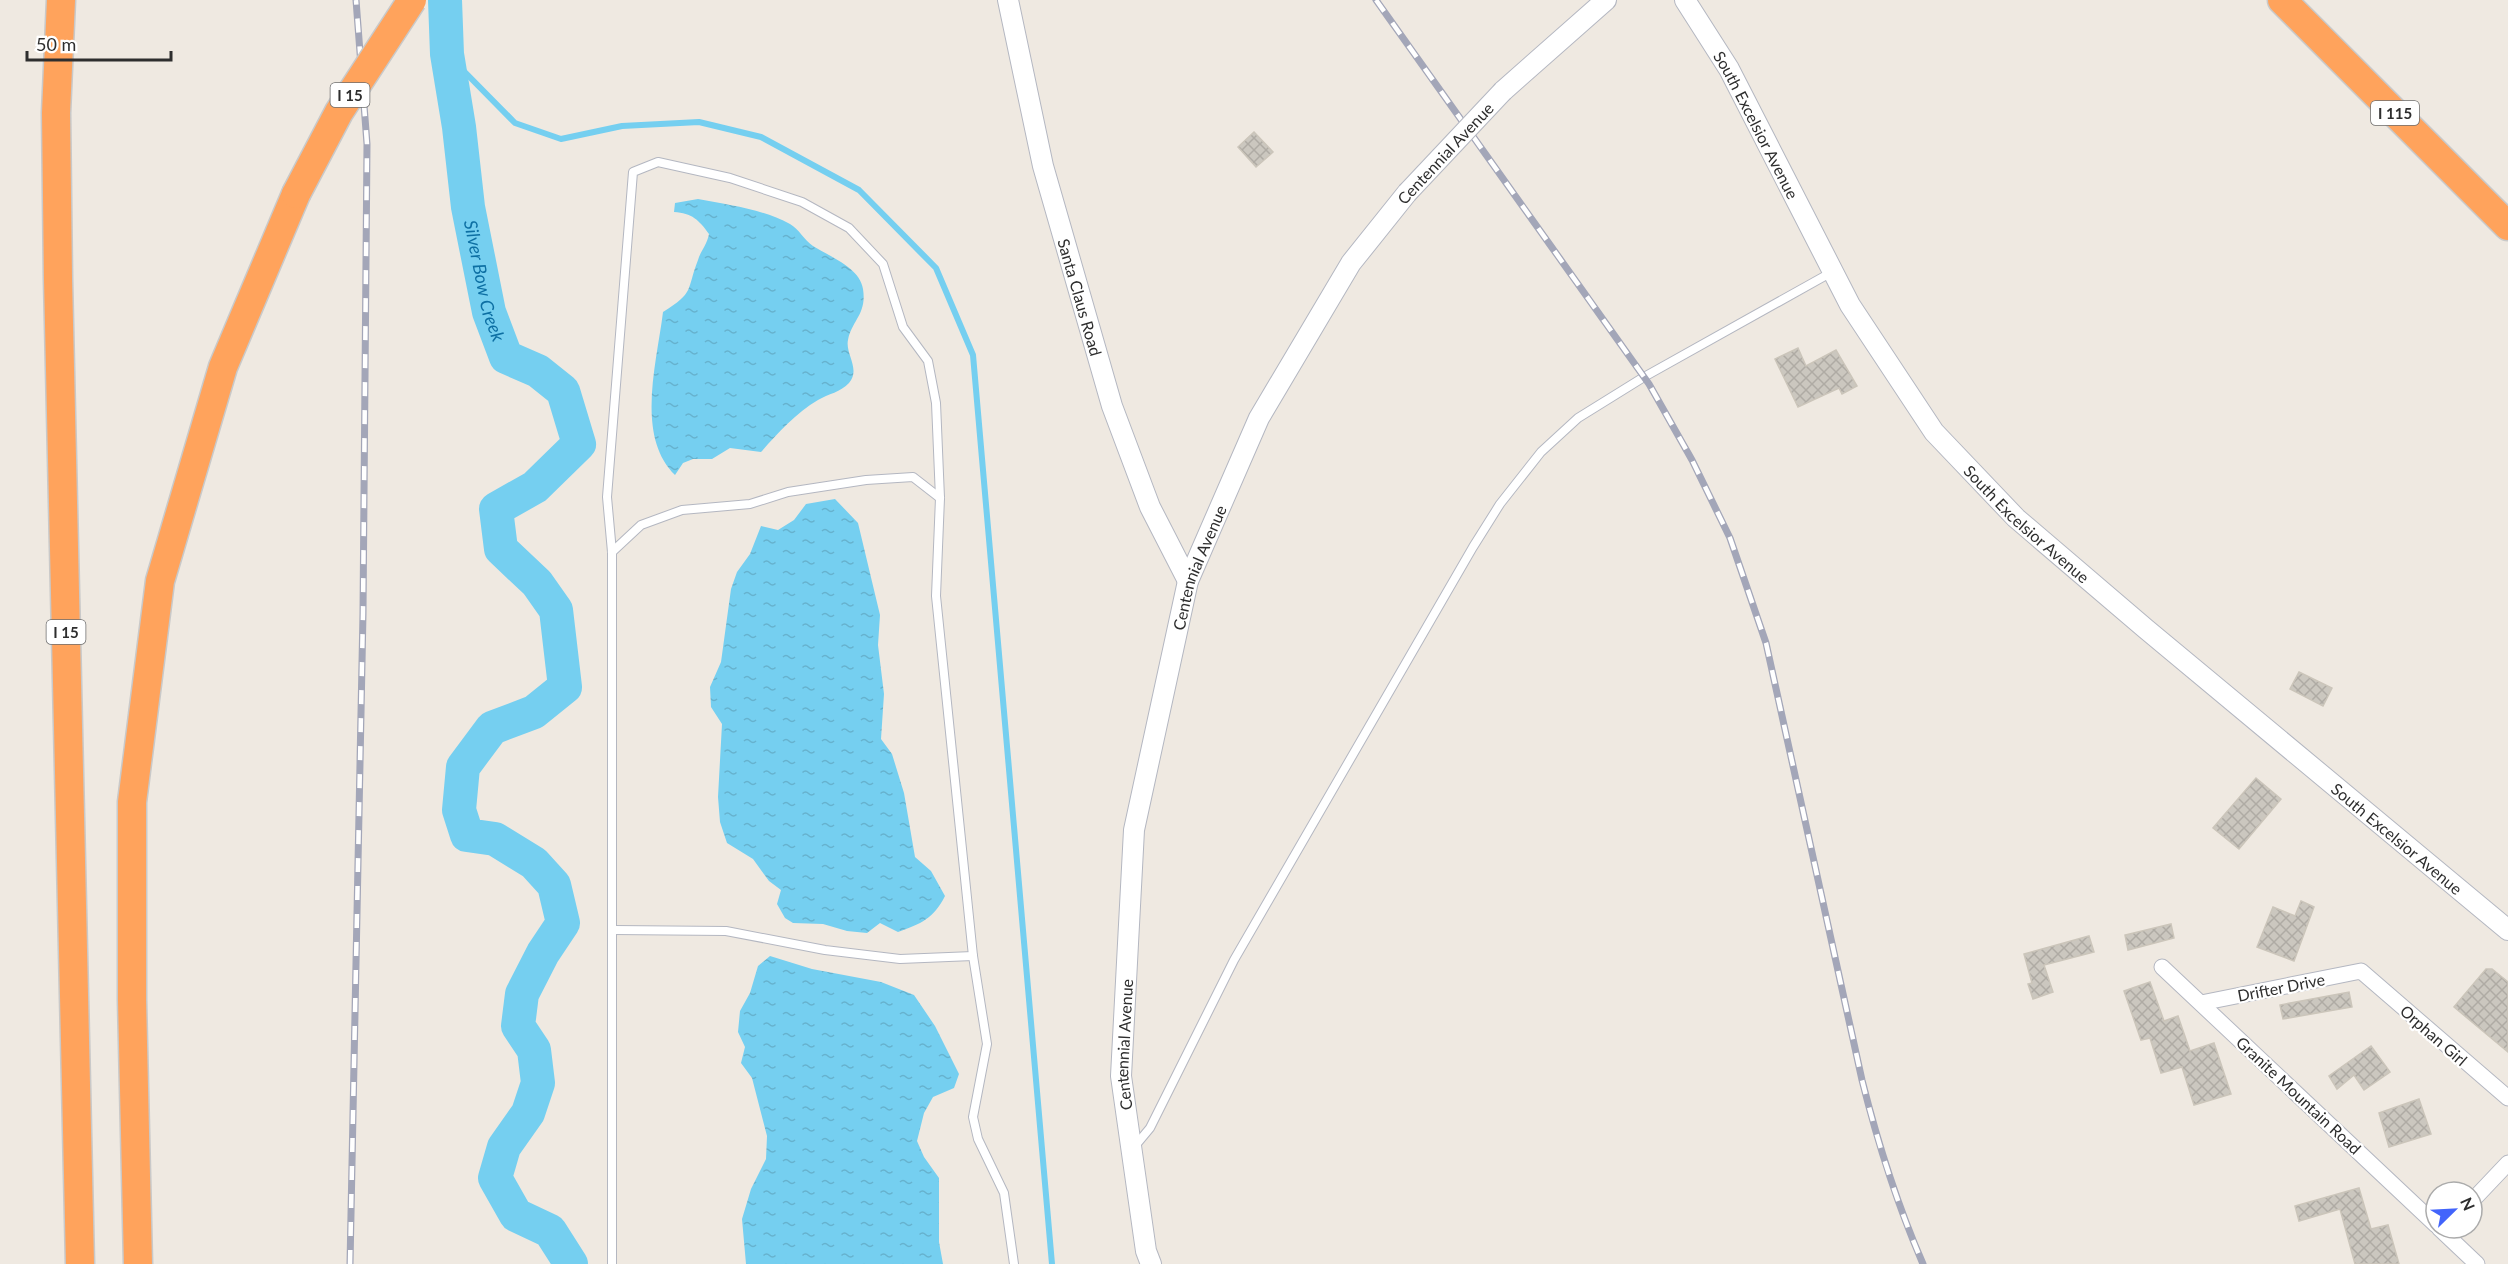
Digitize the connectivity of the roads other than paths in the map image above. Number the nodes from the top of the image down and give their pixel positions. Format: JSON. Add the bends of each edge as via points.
{"nodes":[{"id":1,"x":61,"y":0,"type":"edge"},
{"id":2,"x":412,"y":0,"type":"edge"},
{"id":3,"x":1008,"y":0,"type":"edge"},
{"id":4,"x":1606,"y":0,"type":"edge"},
{"id":5,"x":1685,"y":0,"type":"edge"},
{"id":6,"x":2282,"y":0,"type":"edge"},
{"id":7,"x":2508,"y":226,"type":"edge"},
{"id":8,"x":1833,"y":271,"type":"junction"},
{"id":9,"x":940,"y":498,"type":"junction"},
{"id":10,"x":612,"y":552,"type":"junction"},
{"id":11,"x":1188,"y":581,"type":"junction"},
{"id":12,"x":614,"y":930,"type":"junction"},
{"id":13,"x":2508,"y":930,"type":"edge"},
{"id":14,"x":973,"y":956,"type":"junction"},
{"id":15,"x":2163,"y":966,"type":"dead end"},
{"id":16,"x":2361,"y":971,"type":"joint"},
{"id":17,"x":2201,"y":1002,"type":"junction"},
{"id":18,"x":2508,"y":1098,"type":"edge"},
{"id":19,"x":1132,"y":1149,"type":"junction"},
{"id":20,"x":2508,"y":1163,"type":"edge"},
{"id":21,"x":2484,"y":1188,"type":"edge"},
{"id":22,"x":2424,"y":1212,"type":"edge"},
{"id":23,"x":2453,"y":1240,"type":"edge"},
{"id":24,"x":80,"y":1264,"type":"edge"},
{"id":25,"x":138,"y":1264,"type":"edge"},
{"id":26,"x":612,"y":1264,"type":"edge"},
{"id":27,"x":1014,"y":1264,"type":"edge"},
{"id":28,"x":1151,"y":1264,"type":"edge"},
{"id":29,"x":2477,"y":1264,"type":"edge"}],
"edges":[{"from":1,"to":24,"type":"highway","number":"I 15","via":[[56,113],[58,279]]},
{"from":2,"to":25,"type":"highway","number":"I 15","bridge":true,"via":[[339,112],[296,194],[223,367],[160,580],[132,802]]},
{"from":3,"to":11,"type":"street","name":"Santa Claus Road","via":[[1043,166],[1112,406],[1150,507]]},
{"from":4,"to":11,"type":"street","name":"Centennial Avenue","bridge":true,"via":[[1503,91],[1407,193],[1351,262],[1259,418]]},
{"from":5,"to":8,"type":"street","name":"South Excelsior Avenue","via":[[1729,69]]},
{"from":6,"to":7,"type":"highway","number":"I 115"},
{"from":8,"to":13,"type":"street","name":"South Excelsior Avenue","via":[[1850,305],[1934,432],[2016,518]]},
{"from":8,"to":19,"type":"lane","via":[[1578,418],[1534,461],[1473,547],[1234,960],[1150,1128]]},
{"from":9,"to":10,"type":"lane","via":[[913,477],[788,492],[750,504],[682,510],[641,525]]},
{"from":9,"to":10,"type":"lane","via":[[936,403],[928,361],[903,327],[883,264],[849,228],[802,202],[730,178],[658,162],[633,172],[607,496]]},
{"from":9,"to":14,"type":"lane","via":[[936,596]]},
{"from":10,"to":12,"type":"lane"},
{"from":11,"to":19,"type":"street","name":"Centennial Avenue","via":[[1134,830],[1121,1077]]},
{"from":12,"to":14,"type":"lane","via":[[726,931],[825,950],[900,959]]},
{"from":12,"to":26,"type":"lane"},
{"from":14,"to":27,"type":"lane","via":[[987,1044],[973,1117],[978,1139],[1004,1194]]},
{"from":15,"to":17,"type":"street","name":"Granite Mountain Road"},
{"from":16,"to":17,"type":"street","name":"Drifter Drive"},
{"from":16,"to":18,"type":"street","name":"Orphan Girl"},
{"from":17,"to":22,"type":"street","name":"Granite Mountain Road"},
{"from":19,"to":28,"type":"street","name":"Centennial Avenue"},
{"from":20,"to":21,"type":"street"},
{"from":23,"to":29,"type":"street","name":"Granite Mountain Road"}]}
